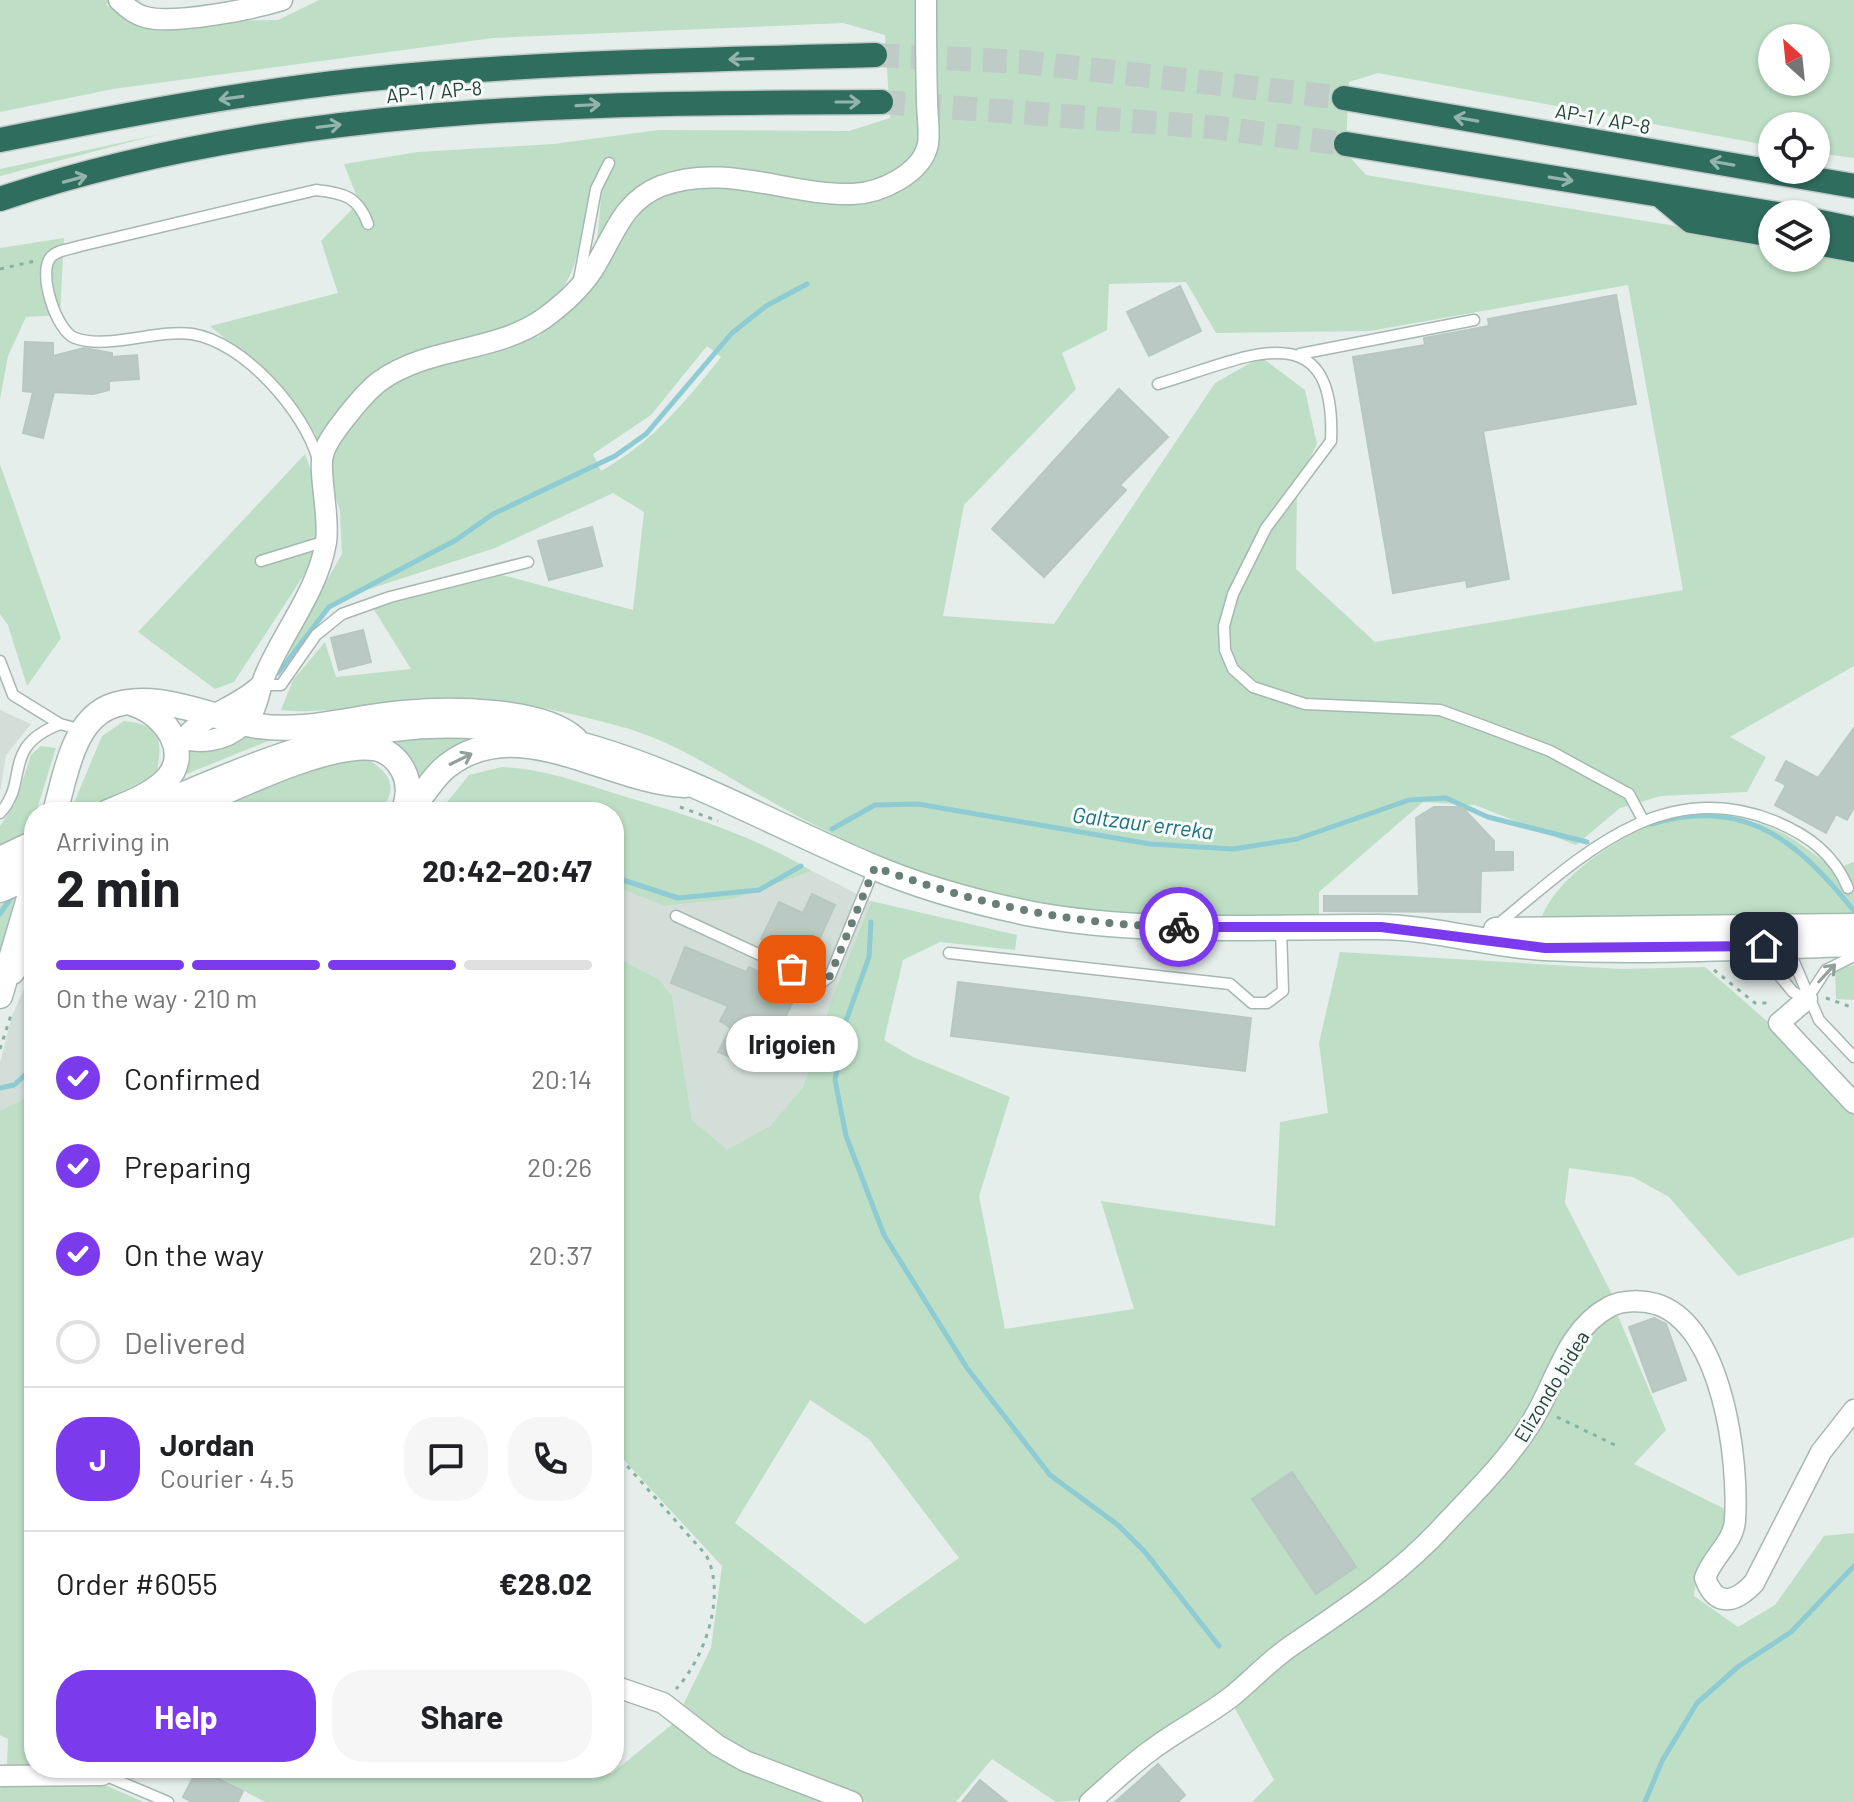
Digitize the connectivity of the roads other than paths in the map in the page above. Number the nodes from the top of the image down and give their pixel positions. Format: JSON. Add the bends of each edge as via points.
{"nodes":[{"id":1,"x":119,"y":0,"type":"edge"},
{"id":2,"x":282,"y":0,"type":"edge"},
{"id":3,"x":926,"y":0,"type":"edge"},
{"id":4,"x":875,"y":55,"type":"tunnel mouth"},
{"id":5,"x":1344,"y":98,"type":"tunnel mouth"},
{"id":6,"x":881,"y":102,"type":"tunnel mouth"},
{"id":7,"x":0,"y":140,"type":"edge"},
{"id":8,"x":1346,"y":144,"type":"tunnel mouth"},
{"id":9,"x":609,"y":163,"type":"dead end"},
{"id":10,"x":1854,"y":186,"type":"edge"},
{"id":11,"x":1659,"y":195,"type":"junction"},
{"id":12,"x":0,"y":199,"type":"edge"},
{"id":13,"x":1758,"y":211,"type":"edge"},
{"id":14,"x":368,"y":224,"type":"dead end"},
{"id":15,"x":1830,"y":224,"type":"edge"},
{"id":16,"x":1854,"y":229,"type":"edge"},
{"id":17,"x":1758,"y":233,"type":"edge"},
{"id":18,"x":1830,"y":246,"type":"edge"},
{"id":19,"x":1854,"y":250,"type":"edge"},
{"id":20,"x":577,"y":288,"type":"junction"},
{"id":21,"x":1474,"y":320,"type":"dead end"},
{"id":22,"x":1300,"y":354,"type":"junction"},
{"id":23,"x":1158,"y":384,"type":"dead end"},
{"id":24,"x":327,"y":493,"type":"junction"},
{"id":25,"x":326,"y":541,"type":"junction"},
{"id":26,"x":261,"y":561,"type":"dead end"},
{"id":27,"x":528,"y":562,"type":"dead end"},
{"id":28,"x":0,"y":661,"type":"edge"},
{"id":29,"x":260,"y":690,"type":"junction"},
{"id":30,"x":124,"y":703,"type":"junction"},
{"id":31,"x":212,"y":716,"type":"junction"},
{"id":32,"x":244,"y":723,"type":"junction"},
{"id":33,"x":72,"y":727,"type":"junction"},
{"id":34,"x":277,"y":728,"type":"junction"},
{"id":35,"x":576,"y":741,"type":"junction"},
{"id":36,"x":178,"y":742,"type":"junction"},
{"id":37,"x":693,"y":785,"type":"junction"},
{"id":38,"x":57,"y":802,"type":"edge"},
{"id":39,"x":127,"y":802,"type":"edge"},
{"id":40,"x":166,"y":802,"type":"edge"},
{"id":41,"x":205,"y":802,"type":"edge"},
{"id":42,"x":406,"y":802,"type":"edge"},
{"id":43,"x":413,"y":802,"type":"edge"},
{"id":44,"x":0,"y":813,"type":"edge"},
{"id":45,"x":1643,"y":820,"type":"junction"},
{"id":46,"x":875,"y":867,"type":"junction"},
{"id":47,"x":20,"y":873,"type":"edge"},
{"id":48,"x":1848,"y":888,"type":"dead end"},
{"id":49,"x":676,"y":916,"type":"dead end"},
{"id":50,"x":1854,"y":926,"type":"edge"},
{"id":51,"x":1281,"y":929,"type":"junction"},
{"id":52,"x":1572,"y":929,"type":"junction"},
{"id":53,"x":1492,"y":930,"type":"junction"},
{"id":54,"x":1445,"y":933,"type":"junction"},
{"id":55,"x":1854,"y":936,"type":"edge"},
{"id":56,"x":24,"y":939,"type":"edge"},
{"id":57,"x":1854,"y":944,"type":"edge"},
{"id":58,"x":1783,"y":952,"type":"junction"},
{"id":59,"x":949,"y":953,"type":"dead end"},
{"id":60,"x":24,"y":956,"type":"edge"},
{"id":61,"x":1854,"y":956,"type":"edge"},
{"id":62,"x":9,"y":959,"type":"junction"},
{"id":63,"x":1,"y":994,"type":"edge"},
{"id":64,"x":1816,"y":998,"type":"junction"},
{"id":65,"x":1854,"y":1057,"type":"edge"},
{"id":66,"x":1854,"y":1103,"type":"edge"},
{"id":67,"x":1854,"y":1410,"type":"edge"},
{"id":68,"x":624,"y":1689,"type":"edge"},
{"id":69,"x":24,"y":1775,"type":"edge"},
{"id":70,"x":0,"y":1776,"type":"edge"},
{"id":71,"x":120,"y":1778,"type":"edge"},
{"id":72,"x":168,"y":1802,"type":"edge"},
{"id":73,"x":852,"y":1802,"type":"edge"},
{"id":74,"x":1090,"y":1802,"type":"edge"}],
"edges":[{"from":1,"to":2,"type":"street","via":[[146,17],[166,19]]},
{"from":3,"to":20,"type":"street","via":[[928,145],[912,168],[878,189],[853,194],[724,177],[694,177],[660,187],[631,202]]},
{"from":4,"to":7,"type":"highway","name":"AP-1 / AP-8","one_way":true,"via":[[559,65],[359,80],[153,109]]},
{"from":10,"to":5,"type":"highway","name":"AP-1 / AP-8","one_way":true},
{"from":12,"to":6,"type":"highway","name":"AP-1 / AP-8","one_way":true,"via":[[277,132],[418,115],[637,103]]},
{"from":8,"to":11,"type":"highway","one_way":true},
{"from":9,"to":20,"type":"lane","via":[[596,189]]},
{"from":11,"to":13,"type":"highway"},
{"from":11,"to":17,"type":"highway","via":[[1691,221]]},
{"from":14,"to":24,"type":"lane","via":[[345,193],[316,190],[80,246],[53,254],[46,265],[60,324],[74,338],[192,334],[221,344],[245,361],[302,421]]},
{"from":15,"to":16,"type":"highway"},
{"from":18,"to":19,"type":"highway"},
{"from":20,"to":24,"type":"street","via":[[526,330],[427,356],[379,382],[350,412],[322,455]]},
{"from":21,"to":22,"type":"lane"},
{"from":22,"to":23,"type":"lane","via":[[1279,350]]},
{"from":22,"to":45,"type":"lane","via":[[1318,369],[1332,423],[1331,441],[1266,528],[1233,594],[1224,626],[1233,669],[1253,687],[1305,704],[1455,715],[1550,751],[1629,794]]},
{"from":24,"to":25,"type":"street"},
{"from":25,"to":26,"type":"lane"},
{"from":25,"to":29,"type":"street","via":[[316,576]]},
{"from":27,"to":29,"type":"lane","via":[[342,614],[316,635],[281,685]]},
{"from":28,"to":33,"type":"lane","via":[[13,695]]},
{"from":29,"to":31,"type":"street"},
{"from":29,"to":32,"type":"street"},
{"from":29,"to":34,"type":"street","via":[[266,714]]},
{"from":30,"to":31,"type":"main road","via":[[150,701]]},
{"from":30,"to":33,"type":"main road"},
{"from":30,"to":36,"type":"main road","via":[[150,711]]},
{"from":31,"to":32,"type":"main road"},
{"from":31,"to":36,"type":"street"},
{"from":32,"to":34,"type":"main road"},
{"from":32,"to":36,"type":"street","via":[[214,740]]},
{"from":33,"to":38,"type":"main road"},
{"from":33,"to":44,"type":"lane","via":[[38,735],[21,754]]},
{"from":34,"to":35,"type":"main road","via":[[403,713],[484,713],[544,723]]},
{"from":35,"to":37,"type":"main road"},
{"from":35,"to":40,"type":"main road","via":[[494,726],[392,729],[275,756]]},
{"from":36,"to":39,"type":"main road","via":[[166,781]]},
{"from":43,"to":37,"type":"main road","one_way":true,"via":[[446,766],[502,745],[563,752],[648,781]]},
{"from":37,"to":46,"type":"main road"},
{"from":41,"to":42,"type":"main road","via":[[307,761],[344,750],[377,748],[396,759],[405,775]]},
{"from":45,"to":48,"type":"lane","via":[[1706,807],[1746,809],[1825,850]]},
{"from":45,"to":53,"type":"lane","via":[[1582,857]]},
{"from":46,"to":49,"type":"lane","via":[[830,976],[821,983]]},
{"from":46,"to":51,"type":"main road","via":[[973,900],[1081,921]]},
{"from":47,"to":62,"type":"main road"},
{"from":50,"to":52,"type":"main road"},
{"from":51,"to":54,"type":"main road","via":[[1381,927]]},
{"from":51,"to":59,"type":"lane","via":[[1283,991],[1267,1003],[1252,1003],[1230,984]]},
{"from":52,"to":53,"type":"main road"},
{"from":52,"to":58,"type":"main road","via":[[1598,936]]},
{"from":53,"to":54,"type":"main road"},
{"from":54,"to":58,"type":"main road","via":[[1545,948]]},
{"from":55,"to":58,"type":"main road"},
{"from":56,"to":62,"type":"main road"},
{"from":57,"to":58,"type":"main road"},
{"from":58,"to":64,"type":"lane"},
{"from":58,"to":64,"type":"lane","via":[[1793,992]]},
{"from":60,"to":63,"type":"main road"},
{"from":64,"to":61,"type":"lane","one_way":true,"via":[[1826,970]]},
{"from":62,"to":63,"type":"main road"},
{"from":64,"to":65,"type":"lane","via":[[1819,1020]]},
{"from":64,"to":66,"type":"street","via":[[1779,1023]]},
{"from":67,"to":74,"type":"street","name":"Elizondo bidea","via":[[1821,1452],[1754,1583],[1741,1597],[1717,1597],[1705,1578],[1735,1522],[1723,1396],[1708,1361],[1676,1314],[1647,1302],[1628,1302],[1602,1312],[1579,1333],[1539,1409],[1505,1458],[1426,1545],[1391,1578],[1287,1648],[1230,1698],[1150,1751]]},
{"from":68,"to":73,"type":"street","via":[[663,1703],[745,1761]]},
{"from":69,"to":70,"type":"street"},
{"from":71,"to":72,"type":"lane"}]}
